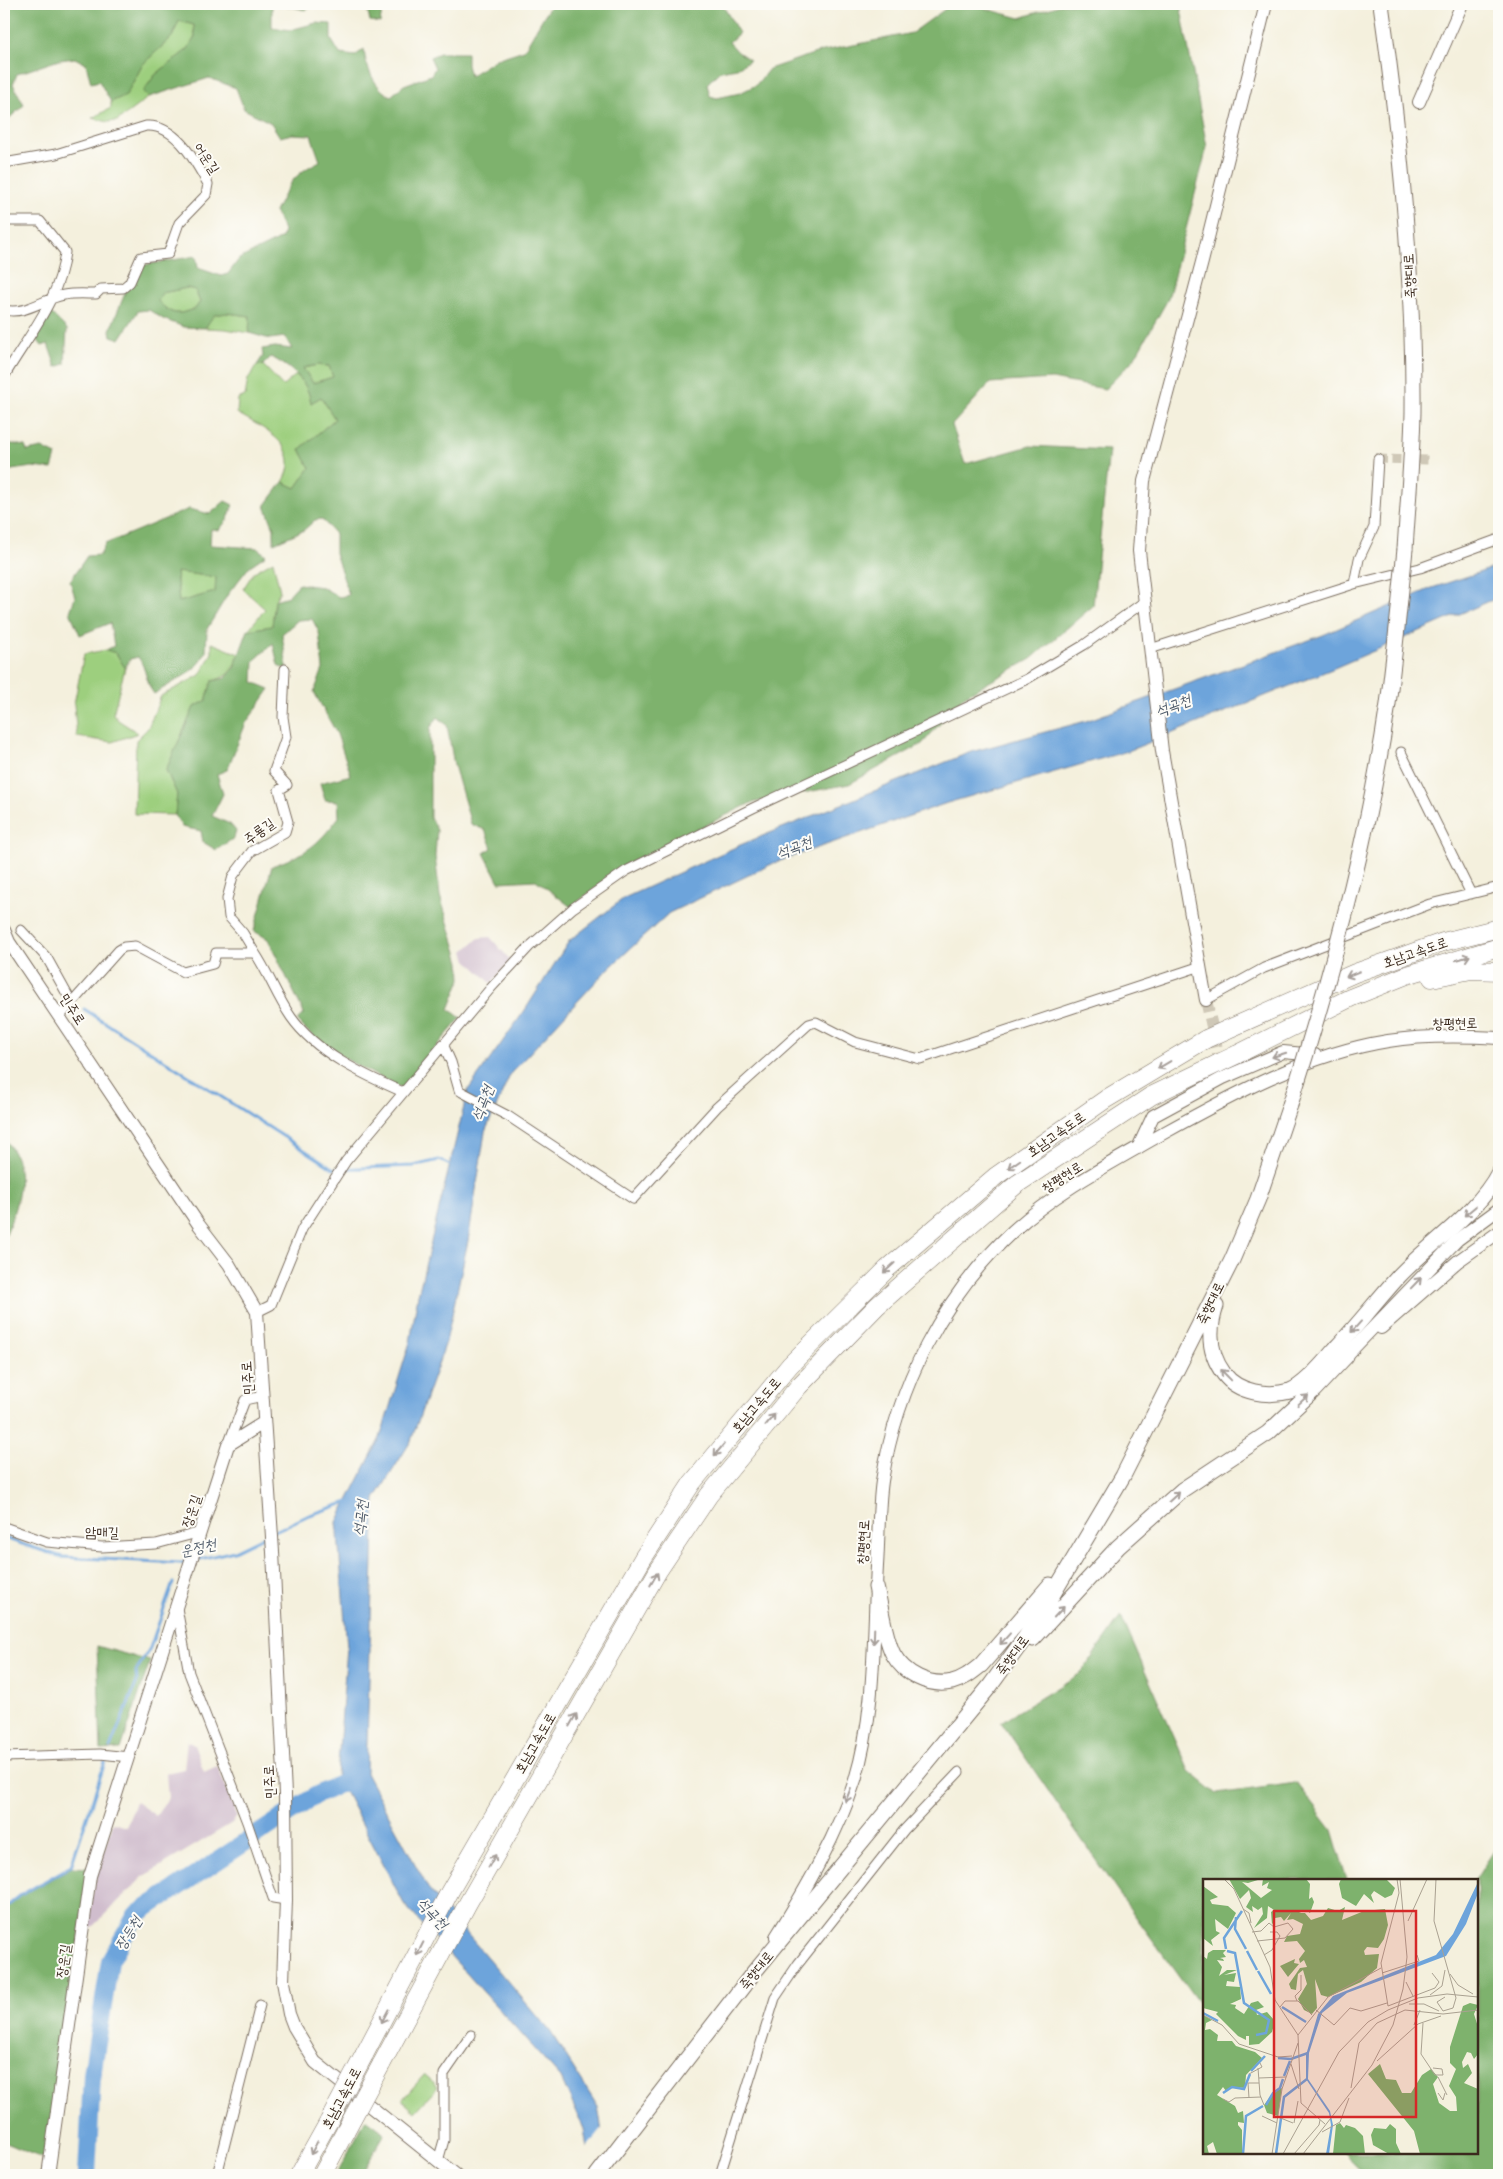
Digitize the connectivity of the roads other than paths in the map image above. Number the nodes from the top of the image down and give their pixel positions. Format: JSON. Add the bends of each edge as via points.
{"nodes":[{"id":1,"x":1266,"y":4,"type":"edge"},
{"id":2,"x":1381,"y":4,"type":"edge"},
{"id":3,"x":1462,"y":4,"type":"edge"},
{"id":4,"x":1419,"y":102,"type":"dead end"},
{"id":5,"x":4,"y":162,"type":"edge"},
{"id":6,"x":4,"y":221,"type":"edge"},
{"id":7,"x":50,"y":299,"type":"junction"},
{"id":8,"x":4,"y":310,"type":"edge"},
{"id":9,"x":4,"y":377,"type":"edge"},
{"id":10,"x":1378,"y":459,"type":"dead end"},
{"id":11,"x":1499,"y":539,"type":"edge"},
{"id":12,"x":1354,"y":584,"type":"junction"},
{"id":13,"x":1144,"y":602,"type":"junction"},
{"id":14,"x":1150,"y":649,"type":"junction"},
{"id":15,"x":285,"y":670,"type":"dead end"},
{"id":16,"x":1401,"y":752,"type":"dead end"},
{"id":17,"x":1499,"y":887,"type":"edge"},
{"id":18,"x":1471,"y":894,"type":"junction"},
{"id":19,"x":1499,"y":928,"type":"edge"},
{"id":20,"x":4,"y":930,"type":"edge"},
{"id":21,"x":21,"y":930,"type":"dead end"},
{"id":22,"x":1499,"y":947,"type":"edge"},
{"id":23,"x":255,"y":953,"type":"junction"},
{"id":24,"x":1200,"y":966,"type":"junction"},
{"id":25,"x":1499,"y":971,"type":"edge"},
{"id":26,"x":1206,"y":1000,"type":"joint"},
{"id":27,"x":72,"y":1002,"type":"junction"},
{"id":28,"x":60,"y":1016,"type":"junction"},
{"id":29,"x":1304,"y":1022,"type":"junction"},
{"id":30,"x":1499,"y":1038,"type":"edge"},
{"id":31,"x":443,"y":1044,"type":"junction"},
{"id":32,"x":1327,"y":1056,"type":"junction"},
{"id":33,"x":402,"y":1092,"type":"junction"},
{"id":34,"x":1138,"y":1148,"type":"junction"},
{"id":35,"x":1499,"y":1172,"type":"edge"},
{"id":36,"x":1499,"y":1209,"type":"edge"},
{"id":37,"x":1499,"y":1232,"type":"edge"},
{"id":38,"x":1232,"y":1260,"type":"junction"},
{"id":39,"x":257,"y":1312,"type":"junction"},
{"id":40,"x":1346,"y":1356,"type":"junction"},
{"id":41,"x":263,"y":1396,"type":"junction"},
{"id":42,"x":263,"y":1423,"type":"junction"},
{"id":43,"x":228,"y":1446,"type":"junction"},
{"id":44,"x":4,"y":1527,"type":"edge"},
{"id":45,"x":199,"y":1537,"type":"junction"},
{"id":46,"x":1081,"y":1548,"type":"junction"},
{"id":47,"x":876,"y":1587,"type":"junction"},
{"id":48,"x":177,"y":1606,"type":"junction"},
{"id":49,"x":990,"y":1686,"type":"junction"},
{"id":50,"x":4,"y":1757,"type":"edge"},
{"id":51,"x":129,"y":1757,"type":"junction"},
{"id":52,"x":959,"y":1772,"type":"dead end"},
{"id":53,"x":286,"y":1900,"type":"junction"},
{"id":54,"x":754,"y":1972,"type":"junction"},
{"id":55,"x":260,"y":2005,"type":"dead end"},
{"id":56,"x":471,"y":2035,"type":"dead end"},
{"id":57,"x":438,"y":2161,"type":"junction"},
{"id":58,"x":49,"y":2175,"type":"edge"},
{"id":59,"x":217,"y":2175,"type":"edge"},
{"id":60,"x":299,"y":2175,"type":"edge"},
{"id":61,"x":322,"y":2175,"type":"edge"},
{"id":62,"x":456,"y":2175,"type":"edge"},
{"id":63,"x":597,"y":2175,"type":"edge"},
{"id":64,"x":720,"y":2175,"type":"edge"}],
"edges":[{"from":1,"to":13,"type":"main road","via":[[1144,481],[1139,551]]},
{"from":2,"to":38,"type":"main road","name":"죽향대로","bridge":true,"via":[[1396,115],[1406,231],[1413,414],[1405,549],[1388,703],[1367,821],[1332,964],[1290,1105],[1258,1199]]},
{"from":3,"to":4,"type":"main road"},
{"from":5,"to":7,"type":"street","name":"어운길","via":[[56,154],[155,125],[176,137],[197,163],[208,184],[206,195],[178,223],[168,254],[141,257],[130,282],[123,288],[101,289],[96,294],[65,294]]},
{"from":6,"to":7,"type":"street","via":[[40,221],[63,246],[64,267]]},
{"from":7,"to":8,"type":"street","via":[[31,309]]},
{"from":7,"to":9,"type":"street"},
{"from":10,"to":12,"type":"street","via":[[1374,527],[1359,559]]},
{"from":11,"to":12,"type":"street","via":[[1420,568]]},
{"from":12,"to":14,"type":"street"},
{"from":13,"to":14,"type":"main road"},
{"from":13,"to":31,"type":"street","via":[[1027,680],[626,871],[573,908],[529,947]]},
{"from":14,"to":24,"type":"main road","via":[[1162,750]]},
{"from":15,"to":23,"type":"street","name":"주룡길","via":[[283,717],[286,737],[274,771],[287,785],[279,790],[288,822],[285,832],[252,851],[233,876],[227,899],[228,917]]},
{"from":16,"to":18,"type":"street"},
{"from":17,"to":18,"type":"street"},
{"from":18,"to":26,"type":"street","via":[[1430,904],[1264,968]]},
{"from":19,"to":60,"type":"highway","name":"호남고속도로","one_way":true,"bridge":true,"via":[[1443,942],[1355,973],[1206,1039],[1106,1099],[996,1176],[887,1269],[790,1365],[692,1483],[648,1549],[450,1891]]},
{"from":20,"to":28,"type":"main road","name":"민주로"},
{"from":21,"to":27,"type":"street","via":[[47,958]]},
{"from":29,"to":22,"type":"highway","name":"호남고속도로","one_way":true,"via":[[1350,998],[1407,975]]},
{"from":23,"to":27,"type":"street","via":[[216,953],[213,964],[183,972],[135,946],[124,947]]},
{"from":23,"to":33,"type":"street","name":"주룡길","via":[[291,1018],[302,1030],[334,1055]]},
{"from":24,"to":26,"type":"main road"},
{"from":24,"to":31,"type":"street","via":[[920,1059],[855,1042],[816,1022],[809,1024],[716,1107],[633,1199],[500,1112],[459,1090]]},
{"from":25,"to":29,"type":"highway","via":[[1471,970],[1416,982]]},
{"from":27,"to":28,"type":"street"},
{"from":28,"to":39,"type":"main road","name":"민주로","via":[[199,1225],[229,1264]]},
{"from":61,"to":29,"type":"highway","name":"호남고속도로","one_way":true,"bridge":true,"via":[[468,1903],[658,1572],[709,1495],[799,1386],[876,1306],[1017,1184],[1151,1096]]},
{"from":30,"to":32,"type":"main road","name":"창평현로","via":[[1458,1036],[1390,1040]]},
{"from":31,"to":33,"type":"street"},
{"from":32,"to":34,"type":"main road","name":"창평현로","via":[[1267,1079]]},
{"from":32,"to":34,"type":"main road","one_way":true,"via":[[1283,1052],[1223,1078],[1153,1116]]},
{"from":33,"to":39,"type":"street","via":[[337,1174],[302,1229],[271,1305]]},
{"from":34,"to":47,"type":"main road","name":"창평현로","via":[[1042,1208],[1014,1230],[956,1297],[930,1339],[905,1390],[889,1442],[882,1484]]},
{"from":35,"to":38,"type":"main road","one_way":true,"via":[[1476,1206],[1399,1276],[1312,1374],[1291,1390],[1266,1394],[1246,1391],[1225,1376],[1215,1360],[1210,1343],[1212,1318]]},
{"from":40,"to":36,"type":"main road","one_way":true,"via":[[1458,1240]]},
{"from":37,"to":40,"type":"main road","via":[[1458,1261]]},
{"from":38,"to":46,"type":"main road","name":"죽향대로","via":[[1127,1468]]},
{"from":39,"to":41,"type":"main road","name":"민주로"},
{"from":49,"to":40,"type":"main road","one_way":true,"via":[[1118,1547],[1182,1490],[1268,1433]]},
{"from":41,"to":42,"type":"main road","name":"민주로"},
{"from":41,"to":43,"type":"street","name":"장운길","via":[[245,1400]]},
{"from":42,"to":43,"type":"main road"},
{"from":42,"to":53,"type":"main road","name":"민주로","via":[[285,1794]]},
{"from":43,"to":45,"type":"main road","name":"장운길"},
{"from":44,"to":45,"type":"street","name":"암매길","via":[[47,1542],[102,1547],[156,1544]]},
{"from":45,"to":48,"type":"main road","name":"장운길"},
{"from":46,"to":47,"type":"main road","one_way":true,"via":[[981,1665],[968,1676],[952,1682],[934,1683],[918,1678],[904,1668],[893,1654]]},
{"from":46,"to":49,"type":"main road","name":"죽향대로","via":[[1037,1621]]},
{"from":47,"to":54,"type":"main road","name":"창평현로","one_way":true,"via":[[873,1667],[866,1730],[854,1780],[826,1848]]},
{"from":48,"to":51,"type":"main road","name":"장운길"},
{"from":48,"to":53,"type":"street","via":[[189,1673],[273,1898]]},
{"from":49,"to":54,"type":"main road","name":"죽향대로"},
{"from":50,"to":51,"type":"street","via":[[100,1754]]},
{"from":51,"to":58,"type":"main road","name":"장운길","via":[[90,1876]]},
{"from":52,"to":64,"type":"street","via":[[904,1830],[775,1998]]},
{"from":53,"to":57,"type":"main road","name":"민주로","via":[[283,1982],[289,2014],[300,2039],[315,2062]]},
{"from":54,"to":63,"type":"main road","name":"죽향대로"},
{"from":55,"to":59,"type":"street"},
{"from":56,"to":57,"type":"street","via":[[444,2074],[444,2140]]},
{"from":57,"to":62,"type":"main road","name":"민주로"}]}
